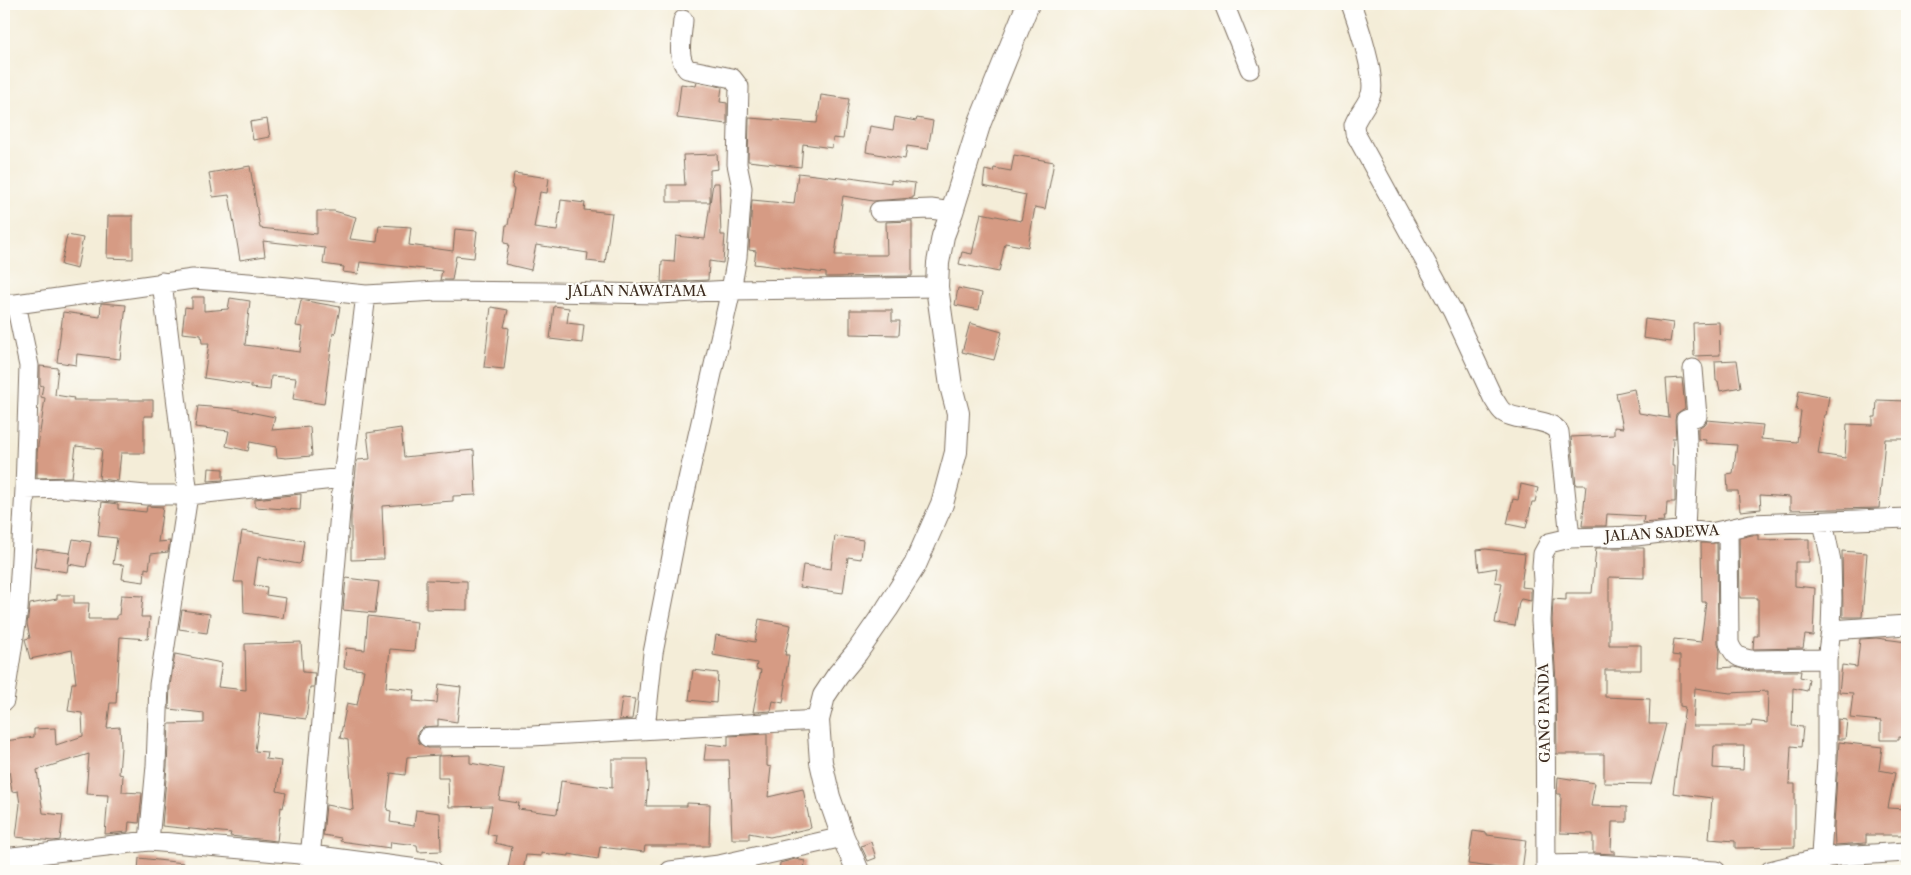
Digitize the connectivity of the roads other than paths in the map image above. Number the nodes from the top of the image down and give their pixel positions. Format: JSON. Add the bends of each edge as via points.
{"nodes":[{"id":1,"x":1028,"y":4,"type":"edge"},
{"id":2,"x":1224,"y":4,"type":"edge"},
{"id":3,"x":1351,"y":4,"type":"edge"},
{"id":4,"x":683,"y":20,"type":"dead end"},
{"id":5,"x":1250,"y":70,"type":"dead end"},
{"id":6,"x":879,"y":211,"type":"dead end"},
{"id":7,"x":952,"y":212,"type":"junction"},
{"id":8,"x":162,"y":282,"type":"junction"},
{"id":9,"x":937,"y":287,"type":"junction"},
{"id":10,"x":731,"y":290,"type":"junction"},
{"id":11,"x":366,"y":296,"type":"junction"},
{"id":12,"x":10,"y":304,"type":"edge"},
{"id":13,"x":1693,"y":369,"type":"dead end"},
{"id":14,"x":343,"y":478,"type":"junction"},
{"id":15,"x":25,"y":489,"type":"junction"},
{"id":16,"x":188,"y":496,"type":"junction"},
{"id":17,"x":1907,"y":518,"type":"edge"},
{"id":18,"x":1823,"y":522,"type":"junction"},
{"id":19,"x":1728,"y":529,"type":"junction"},
{"id":20,"x":1686,"y":530,"type":"junction"},
{"id":21,"x":1570,"y":538,"type":"junction"},
{"id":22,"x":1543,"y":554,"type":"joint"},
{"id":23,"x":1907,"y":625,"type":"edge"},
{"id":24,"x":1831,"y":630,"type":"junction"},
{"id":25,"x":1827,"y":659,"type":"junction"},
{"id":26,"x":4,"y":701,"type":"edge"},
{"id":27,"x":818,"y":720,"type":"junction"},
{"id":28,"x":645,"y":729,"type":"junction"},
{"id":29,"x":428,"y":737,"type":"dead end"},
{"id":30,"x":843,"y":838,"type":"junction"},
{"id":31,"x":150,"y":841,"type":"junction"},
{"id":32,"x":1907,"y":852,"type":"edge"},
{"id":33,"x":4,"y":858,"type":"edge"},
{"id":34,"x":310,"y":863,"type":"edge"},
{"id":35,"x":1820,"y":865,"type":"edge"},
{"id":36,"x":1546,"y":868,"type":"edge"},
{"id":37,"x":433,"y":871,"type":"edge"},
{"id":38,"x":670,"y":871,"type":"edge"},
{"id":39,"x":858,"y":871,"type":"edge"},
{"id":40,"x":1716,"y":871,"type":"edge"},
{"id":41,"x":1770,"y":871,"type":"edge"}],
"edges":[{"from":1,"to":7,"type":"street","via":[[980,122]]},
{"from":2,"to":5,"type":"street"},
{"from":3,"to":21,"type":"street","via":[[1372,83],[1370,97],[1354,125],[1355,134],[1453,312],[1493,398],[1502,411],[1552,425],[1559,432]]},
{"from":4,"to":10,"type":"street","via":[[682,64],[687,69],[732,78],[739,87],[737,164],[742,188]]},
{"from":6,"to":7,"type":"street","via":[[931,208]]},
{"from":7,"to":9,"type":"street","via":[[943,236]]},
{"from":8,"to":11,"type":"street","name":"JALAN NAWATAMA","via":[[193,279],[248,282]]},
{"from":8,"to":12,"type":"street","name":"JALAN NAWATAMA"},
{"from":8,"to":16,"type":"street"},
{"from":9,"to":10,"type":"street","name":"JALAN NAWATAMA"},
{"from":9,"to":27,"type":"street","via":[[958,413],[956,452],[942,504],[915,565],[888,609],[824,696]]},
{"from":10,"to":11,"type":"street","name":"JALAN NAWATAMA","via":[[658,294],[437,291]]},
{"from":10,"to":28,"type":"street","via":[[683,501],[653,653]]},
{"from":11,"to":14,"type":"street"},
{"from":12,"to":15,"type":"street","via":[[29,366]]},
{"from":13,"to":20,"type":"street","via":[[1697,416],[1686,420]]},
{"from":14,"to":16,"type":"street"},
{"from":14,"to":34,"type":"street"},
{"from":15,"to":16,"type":"street","via":[[71,488]]},
{"from":15,"to":26,"type":"street","via":[[18,610]]},
{"from":16,"to":31,"type":"street","via":[[159,685]]},
{"from":17,"to":18,"type":"street","name":"JALAN SADEWA"},
{"from":18,"to":19,"type":"street","name":"JALAN SADEWA","via":[[1751,524]]},
{"from":18,"to":24,"type":"street","via":[[1831,560]]},
{"from":19,"to":20,"type":"street","name":"JALAN SADEWA","via":[[1711,533]]},
{"from":19,"to":25,"type":"street","via":[[1732,652],[1739,658],[1752,660]]},
{"from":20,"to":21,"type":"street","name":"JALAN SADEWA","via":[[1636,536]]},
{"from":21,"to":22,"type":"street","name":"JALAN SADEWA","via":[[1549,542]]},
{"from":22,"to":36,"type":"street","name":"GANG PANDA","via":[[1541,621],[1545,682]]},
{"from":23,"to":24,"type":"street"},
{"from":24,"to":25,"type":"street"},
{"from":25,"to":35,"type":"street","via":[[1827,760]]},
{"from":27,"to":28,"type":"street"},
{"from":27,"to":30,"type":"street","via":[[821,762]]},
{"from":28,"to":29,"type":"street","via":[[532,736]]},
{"from":30,"to":38,"type":"street","via":[[719,865]]},
{"from":30,"to":39,"type":"street"},
{"from":31,"to":33,"type":"street"},
{"from":31,"to":34,"type":"street"},
{"from":32,"to":35,"type":"street"},
{"from":34,"to":37,"type":"street"},
{"from":35,"to":41,"type":"street"},
{"from":36,"to":40,"type":"street","via":[[1593,864]]}]}
